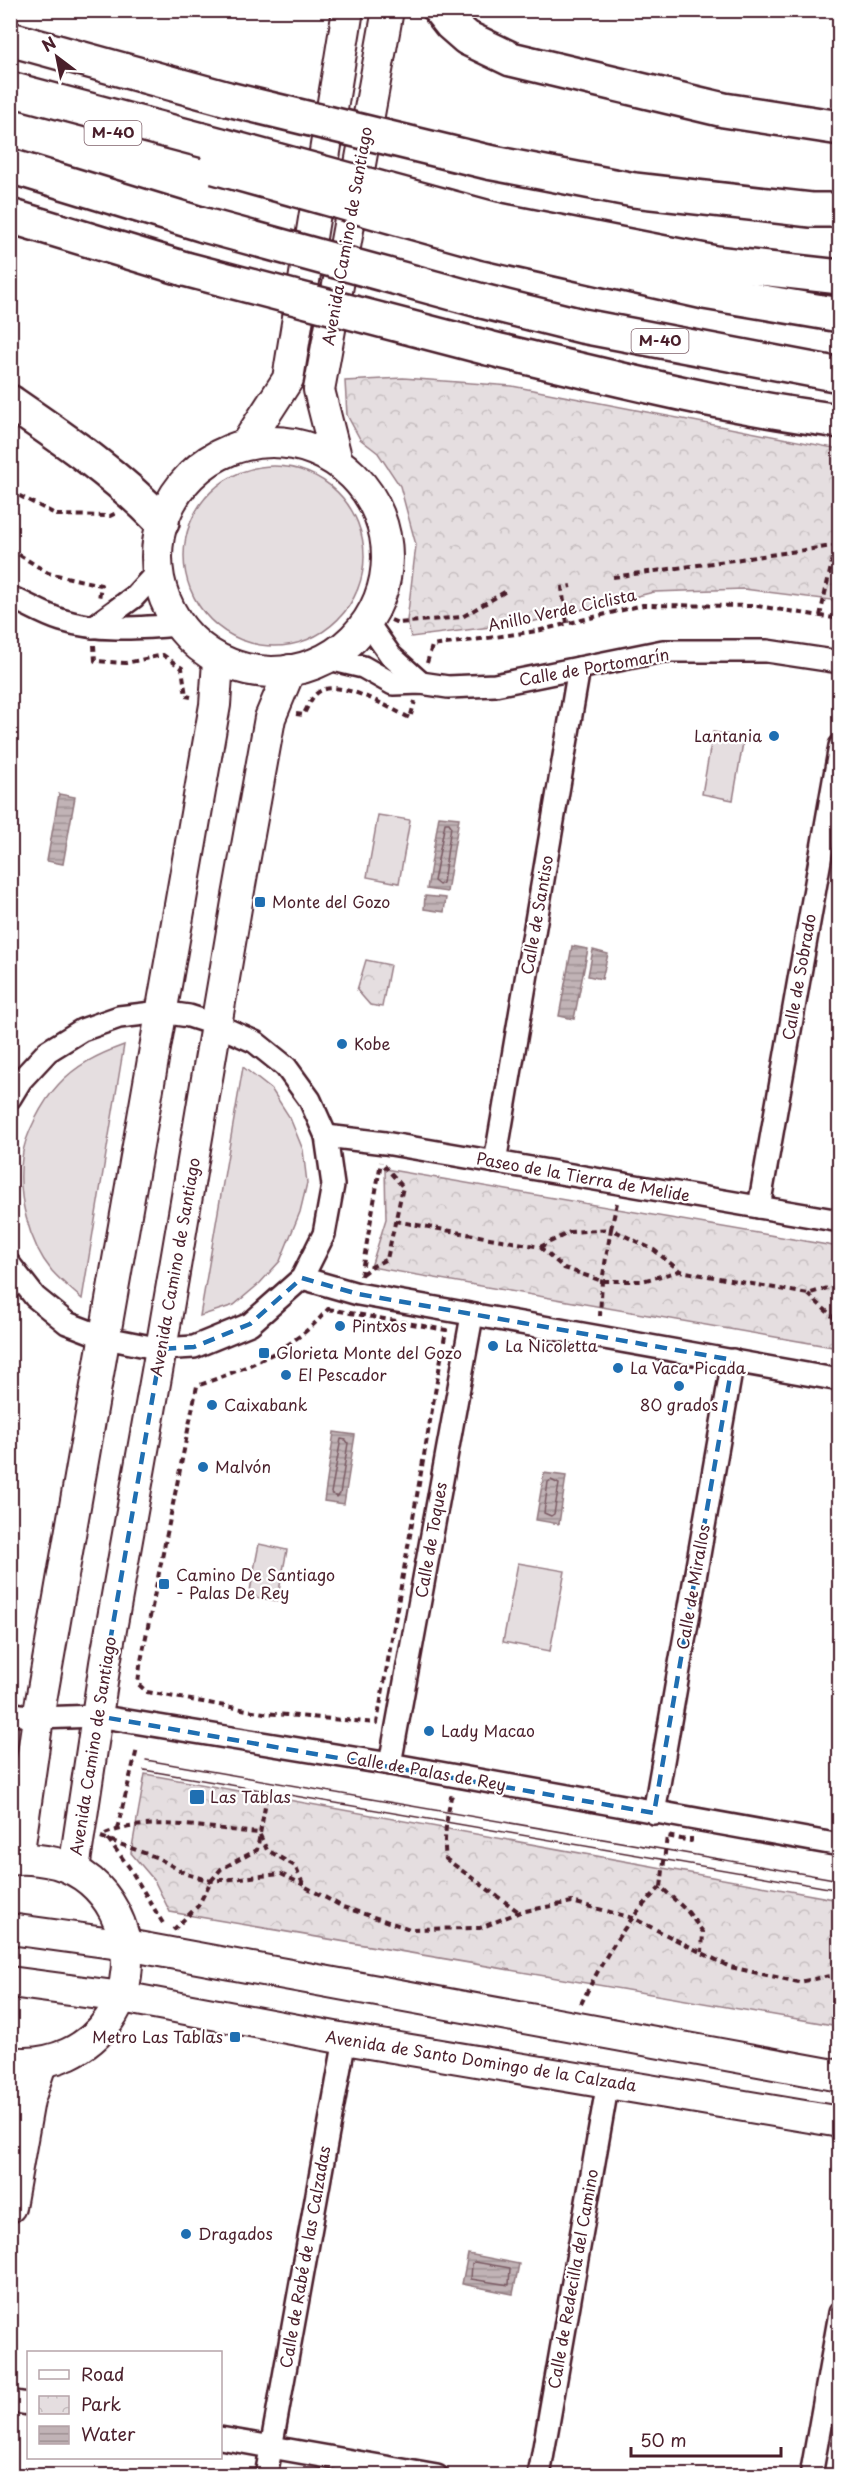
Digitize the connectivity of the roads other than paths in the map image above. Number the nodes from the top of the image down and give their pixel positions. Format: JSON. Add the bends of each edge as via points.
{"nodes":[{"id":1,"x":348,"y":10,"type":"edge"},
{"id":2,"x":388,"y":10,"type":"edge"},
{"id":3,"x":440,"y":10,"type":"edge"},
{"id":4,"x":10,"y":39,"type":"edge"},
{"id":5,"x":10,"y":89,"type":"edge"},
{"id":6,"x":10,"y":100,"type":"edge"},
{"id":7,"x":840,"y":128,"type":"edge"},
{"id":8,"x":218,"y":156,"type":"junction"},
{"id":9,"x":10,"y":166,"type":"edge"},
{"id":10,"x":840,"y":210,"type":"edge"},
{"id":11,"x":10,"y":216,"type":"edge"},
{"id":12,"x":490,"y":231,"type":"junction"},
{"id":13,"x":840,"y":277,"type":"edge"},
{"id":14,"x":840,"y":315,"type":"edge"},
{"id":15,"x":840,"y":375,"type":"edge"},
{"id":16,"x":10,"y":402,"type":"edge"},
{"id":17,"x":840,"y":421,"type":"edge"},
{"id":18,"x":246,"y":444,"type":"junction"},
{"id":19,"x":337,"y":461,"type":"junction"},
{"id":20,"x":151,"y":511,"type":"junction"},
{"id":21,"x":158,"y":571,"type":"junction"},
{"id":22,"x":10,"y":597,"type":"edge"},
{"id":23,"x":371,"y":617,"type":"junction"},
{"id":24,"x":177,"y":625,"type":"junction"},
{"id":25,"x":93,"y":627,"type":"junction"},
{"id":26,"x":325,"y":658,"type":"junction"},
{"id":27,"x":218,"y":661,"type":"junction"},
{"id":28,"x":840,"y":662,"type":"edge"},
{"id":29,"x":579,"y":668,"type":"junction"},
{"id":30,"x":290,"y":670,"type":"junction"},
{"id":31,"x":421,"y":684,"type":"junction"},
{"id":32,"x":840,"y":746,"type":"edge"},
{"id":33,"x":161,"y":1012,"type":"junction"},
{"id":34,"x":217,"y":1025,"type":"junction"},
{"id":35,"x":16,"y":1079,"type":"edge"},
{"id":36,"x":10,"y":1098,"type":"edge"},
{"id":37,"x":326,"y":1136,"type":"junction"},
{"id":38,"x":495,"y":1162,"type":"junction"},
{"id":39,"x":759,"y":1207,"type":"junction"},
{"id":40,"x":840,"y":1221,"type":"edge"},
{"id":41,"x":10,"y":1265,"type":"edge"},
{"id":42,"x":302,"y":1278,"type":"junction"},
{"id":43,"x":472,"y":1316,"type":"junction"},
{"id":44,"x":106,"y":1338,"type":"junction"},
{"id":45,"x":161,"y":1349,"type":"junction"},
{"id":46,"x":733,"y":1360,"type":"junction"},
{"id":47,"x":840,"y":1380,"type":"edge"},
{"id":48,"x":24,"y":1716,"type":"edge"},
{"id":49,"x":97,"y":1716,"type":"junction"},
{"id":50,"x":390,"y":1764,"type":"junction"},
{"id":51,"x":654,"y":1813,"type":"junction"},
{"id":52,"x":840,"y":1845,"type":"edge"},
{"id":53,"x":14,"y":1859,"type":"edge"},
{"id":54,"x":74,"y":1869,"type":"junction"},
{"id":55,"x":10,"y":1929,"type":"edge"},
{"id":56,"x":127,"y":1946,"type":"junction"},
{"id":57,"x":10,"y":1982,"type":"edge"},
{"id":58,"x":122,"y":1997,"type":"junction"},
{"id":59,"x":345,"y":2039,"type":"junction"},
{"id":60,"x":10,"y":2062,"type":"edge"},
{"id":61,"x":41,"y":2064,"type":"junction"},
{"id":62,"x":840,"y":2076,"type":"edge"},
{"id":63,"x":608,"y":2082,"type":"junction"},
{"id":64,"x":840,"y":2122,"type":"edge"},
{"id":65,"x":10,"y":2207,"type":"edge"},
{"id":66,"x":840,"y":2313,"type":"edge"},
{"id":67,"x":10,"y":2401,"type":"edge"},
{"id":68,"x":27,"y":2404,"type":"edge"},
{"id":69,"x":222,"y":2438,"type":"edge"},
{"id":70,"x":271,"y":2447,"type":"junction"},
{"id":71,"x":266,"y":2475,"type":"edge"},
{"id":72,"x":437,"y":2475,"type":"edge"},
{"id":73,"x":538,"y":2475,"type":"edge"},
{"id":74,"x":811,"y":2475,"type":"edge"}],
"edges":[{"from":1,"to":18,"type":"street","name":"Avenida Camino de Santiago","via":[[288,379]]},
{"from":2,"to":19,"type":"street","name":"Avenida Camino de Santiago","via":[[319,390]]},
{"from":3,"to":7,"type":"highway","via":[[467,39],[511,59],[724,110]]},
{"from":4,"to":10,"type":"highway","bridge":true,"via":[[228,99],[488,162],[634,190]]},
{"from":5,"to":8,"type":"highway"},
{"from":6,"to":8,"type":"highway","number":"M-40"},
{"from":8,"to":12,"type":"highway","number":"M-40","bridge":true},
{"from":9,"to":15,"type":"highway","number":"M-40","bridge":true,"via":[[204,225],[482,301],[582,326]]},
{"from":11,"to":17,"type":"highway","bridge":true,"via":[[185,269],[488,348],[671,392]]},
{"from":12,"to":13,"type":"highway"},
{"from":12,"to":14,"type":"highway","number":"M-40","via":[[704,292]]},
{"from":16,"to":20,"type":"highway","via":[[92,458]]},
{"from":18,"to":19,"type":"street","via":[[278,439],[310,444]]},
{"from":18,"to":20,"type":"street","via":[[218,455],[194,472],[175,495]]},
{"from":19,"to":23,"type":"street","via":[[364,486],[381,518],[388,553],[383,589]]},
{"from":20,"to":21,"type":"street"},
{"from":21,"to":24,"type":"street","via":[[162,593]]},
{"from":21,"to":25,"type":"street","via":[[134,597]]},
{"from":22,"to":25,"type":"street","via":[[60,620]]},
{"from":23,"to":26,"type":"street","via":[[346,645]]},
{"from":23,"to":31,"type":"street","via":[[391,656]]},
{"from":24,"to":25,"type":"street"},
{"from":24,"to":27,"type":"street","via":[[195,645]]},
{"from":26,"to":30,"type":"street"},
{"from":26,"to":31,"type":"street","name":"Calle de Portomarín","via":[[363,667],[393,684]]},
{"from":27,"to":30,"type":"street","via":[[253,672]]},
{"from":27,"to":33,"type":"street","via":[[215,705]]},
{"from":28,"to":29,"type":"street","name":"Calle de Portomarín","via":[[767,651],[663,651]]},
{"from":29,"to":31,"type":"street","name":"Calle de Portomarín","via":[[495,685]]},
{"from":29,"to":38,"type":"street","name":"Calle de Santiso"},
{"from":30,"to":34,"type":"street","name":"Avenida Camino de Santiago","via":[[270,718]]},
{"from":32,"to":39,"type":"street","name":"Calle de Sobrado"},
{"from":33,"to":34,"type":"street"},
{"from":33,"to":35,"type":"street","via":[[119,1017],[82,1030]]},
{"from":33,"to":44,"type":"street"},
{"from":34,"to":37,"type":"street","via":[[255,1042],[286,1067],[310,1100]]},
{"from":34,"to":45,"type":"street","name":"Avenida Camino de Santiago"},
{"from":35,"to":36,"type":"street"},
{"from":37,"to":38,"type":"street","name":"Paseo de la Tierra de Melide","via":[[383,1153]]},
{"from":37,"to":42,"type":"street","via":[[333,1185],[324,1234]]},
{"from":38,"to":39,"type":"street","name":"Paseo de la Tierra de Melide"},
{"from":39,"to":40,"type":"street","name":"Paseo de la Tierra de Melide"},
{"from":41,"to":44,"type":"street","via":[[35,1297],[67,1323]]},
{"from":42,"to":43,"type":"street","via":[[360,1285]]},
{"from":42,"to":45,"type":"street","via":[[250,1324],[194,1347]]},
{"from":43,"to":46,"type":"street"},
{"from":43,"to":50,"type":"street","name":"Calle de Toques"},
{"from":44,"to":45,"type":"street"},
{"from":44,"to":48,"type":"street"},
{"from":45,"to":49,"type":"street","name":"Avenida Camino de Santiago"},
{"from":46,"to":47,"type":"street"},
{"from":46,"to":51,"type":"street","name":"Calle de Mirallos"},
{"from":48,"to":49,"type":"street","name":"Calle de Palas de Rey"},
{"from":48,"to":53,"type":"street"},
{"from":49,"to":50,"type":"street","name":"Calle de Palas de Rey"},
{"from":49,"to":54,"type":"street","name":"Avenida Camino de Santiago"},
{"from":50,"to":51,"type":"street","name":"Calle de Palas de Rey"},
{"from":51,"to":52,"type":"street","name":"Calle de Palas de Rey"},
{"from":53,"to":54,"type":"street","via":[[48,1861]]},
{"from":54,"to":56,"type":"street","via":[[109,1901]]},
{"from":55,"to":56,"type":"street"},
{"from":56,"to":58,"type":"street"},
{"from":56,"to":62,"type":"street","via":[[171,1940],[575,2028]]},
{"from":57,"to":58,"type":"street","name":"Avenida de Santo Domingo de la Calzada"},
{"from":58,"to":59,"type":"street","name":"Avenida de Santo Domingo de la Calzada"},
{"from":58,"to":61,"type":"street","via":[[104,2029],[75,2052]]},
{"from":59,"to":63,"type":"street","name":"Avenida de Santo Domingo de la Calzada"},
{"from":59,"to":70,"type":"street","name":"Calle de Rabé de las Calzadas"},
{"from":60,"to":61,"type":"street"},
{"from":61,"to":65,"type":"street","via":[[29,2100]]},
{"from":63,"to":64,"type":"street","name":"Avenida de Santo Domingo de la Calzada"},
{"from":63,"to":73,"type":"street","name":"Calle de Redecilla del Camino"},
{"from":66,"to":74,"type":"street"},
{"from":67,"to":68,"type":"street"},
{"from":69,"to":70,"type":"street"},
{"from":70,"to":71,"type":"street","name":"Calle de Rabé de las Calzadas"},
{"from":70,"to":72,"type":"street"}]}
